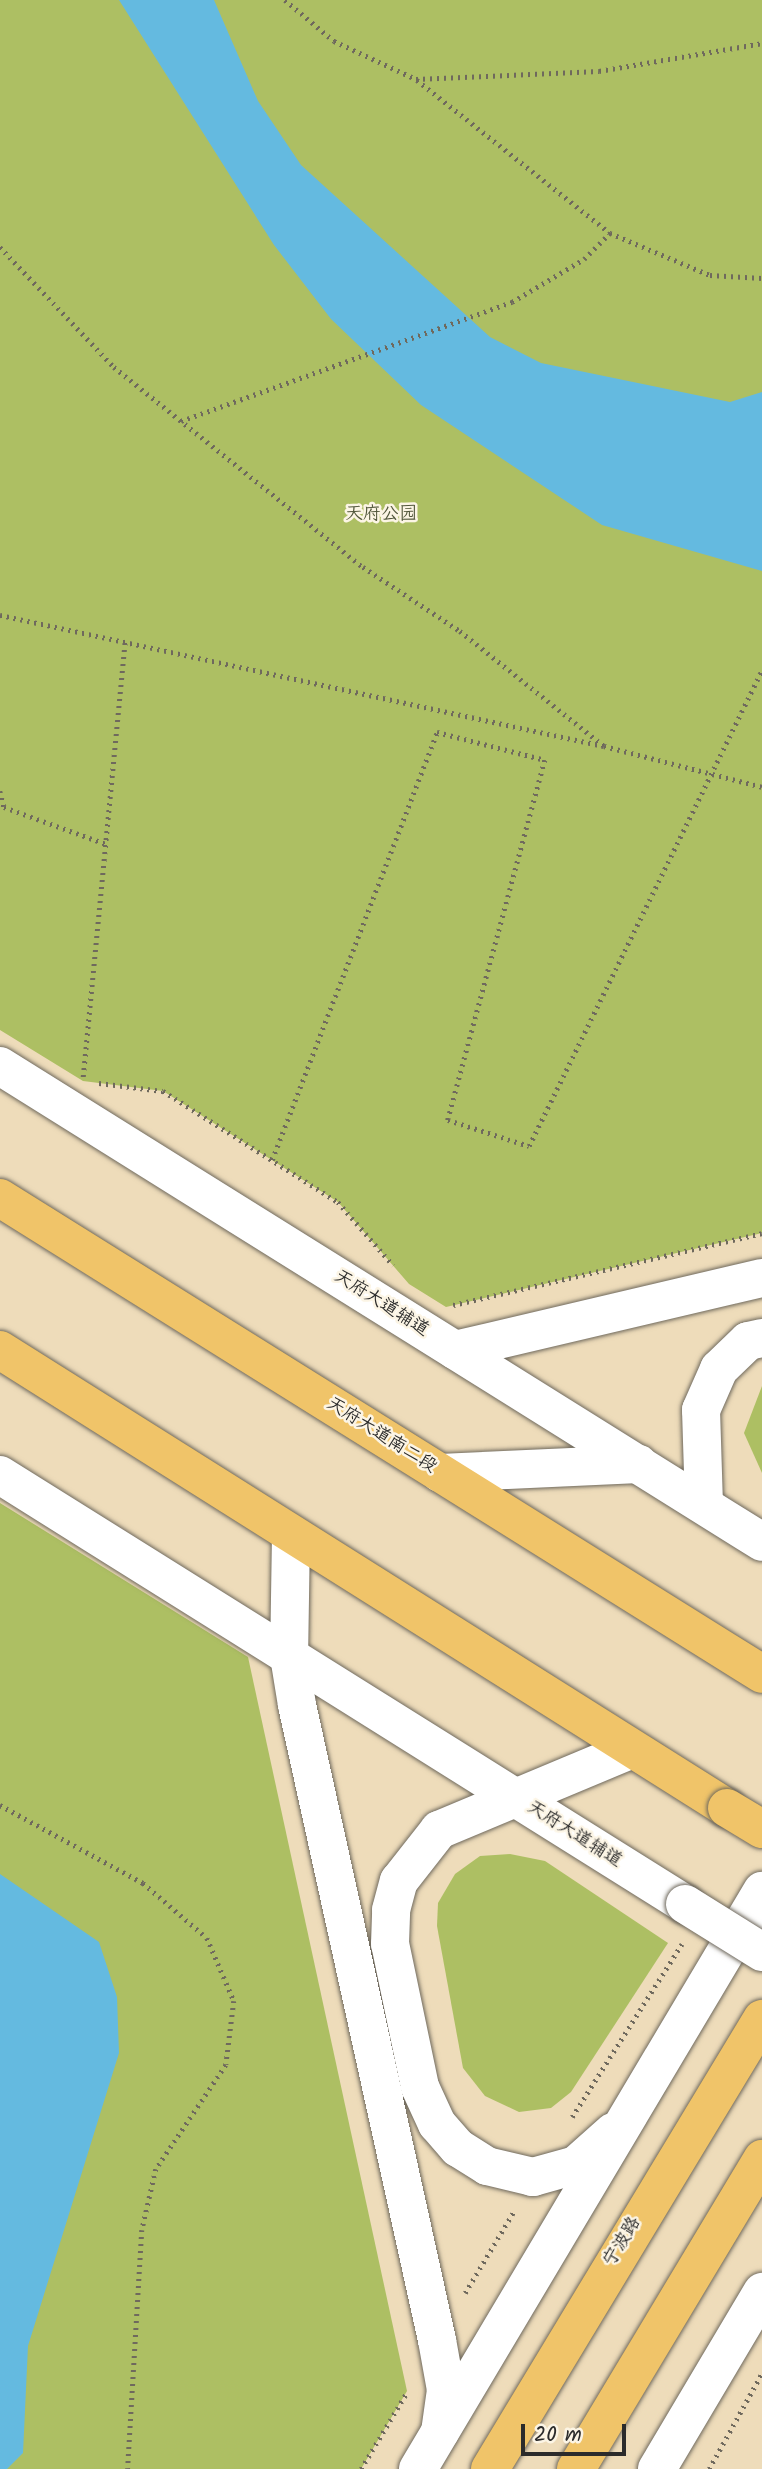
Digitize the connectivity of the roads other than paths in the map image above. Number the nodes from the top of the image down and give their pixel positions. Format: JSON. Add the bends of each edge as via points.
{"nodes":[{"id":1,"x":0,"y":1066,"type":"edge"},
{"id":2,"x":0,"y":1198,"type":"edge"},
{"id":3,"x":762,"y":1278,"type":"edge"},
{"id":4,"x":762,"y":1338,"type":"edge"},
{"id":5,"x":0,"y":1350,"type":"edge"},
{"id":6,"x":455,"y":1350,"type":"junction"},
{"id":7,"x":639,"y":1464,"type":"junction"},
{"id":8,"x":440,"y":1473,"type":"junction"},
{"id":9,"x":0,"y":1475,"type":"edge"},
{"id":10,"x":704,"y":1505,"type":"junction"},
{"id":11,"x":291,"y":1534,"type":"junction"},
{"id":12,"x":762,"y":1542,"type":"edge"},
{"id":13,"x":289,"y":1656,"type":"junction"},
{"id":14,"x":762,"y":1675,"type":"edge"},
{"id":15,"x":630,"y":1750,"type":"junction"},
{"id":16,"x":510,"y":1795,"type":"junction"},
{"id":17,"x":762,"y":1829,"type":"edge"},
{"id":18,"x":762,"y":1891,"type":"edge"},
{"id":19,"x":762,"y":1952,"type":"edge"},
{"id":20,"x":762,"y":2019,"type":"edge"},
{"id":21,"x":613,"y":2132,"type":"junction"},
{"id":22,"x":762,"y":2159,"type":"edge"},
{"id":23,"x":762,"y":2292,"type":"edge"},
{"id":24,"x":440,"y":2432,"type":"junction"},
{"id":25,"x":418,"y":2469,"type":"edge"},
{"id":26,"x":490,"y":2469,"type":"edge"},
{"id":27,"x":576,"y":2469,"type":"edge"},
{"id":28,"x":657,"y":2469,"type":"edge"}],
"edges":[{"from":1,"to":6,"type":"street","name":"天府大道辅道"},
{"from":2,"to":8,"type":"main road","name":"天府大道南二段"},
{"from":3,"to":6,"type":"street"},
{"from":4,"to":10,"type":"street","via":[[748,1341],[719,1369],[701,1410]]},
{"from":5,"to":11,"type":"main road"},
{"from":6,"to":7,"type":"street","name":"天府大道辅道"},
{"from":7,"to":8,"type":"street"},
{"from":7,"to":10,"type":"street","name":"天府大道辅道"},
{"from":8,"to":14,"type":"main road","name":"天府大道南二段"},
{"from":9,"to":13,"type":"street","name":"天府大道辅道"},
{"from":10,"to":12,"type":"street","name":"天府大道辅道"},
{"from":11,"to":13,"type":"street"},
{"from":11,"to":15,"type":"main road"},
{"from":13,"to":16,"type":"street","name":"天府大道辅道"},
{"from":13,"to":24,"type":"street","via":[[437,2340],[446,2390]]},
{"from":15,"to":16,"type":"street"},
{"from":15,"to":17,"type":"main road","bridge":true},
{"from":16,"to":19,"type":"street","name":"天府大道辅道","bridge":true,"via":[[687,1919]]},
{"from":16,"to":21,"type":"street","via":[[439,1830],[399,1881],[390,1944],[420,2087],[437,2124],[458,2148],[487,2165],[534,2177],[576,2165]]},
{"from":18,"to":21,"type":"street"},
{"from":20,"to":26,"type":"main road","name":"宁波路"},
{"from":21,"to":24,"type":"street"},
{"from":22,"to":27,"type":"main road"},
{"from":23,"to":28,"type":"street"},
{"from":24,"to":25,"type":"street"}]}
